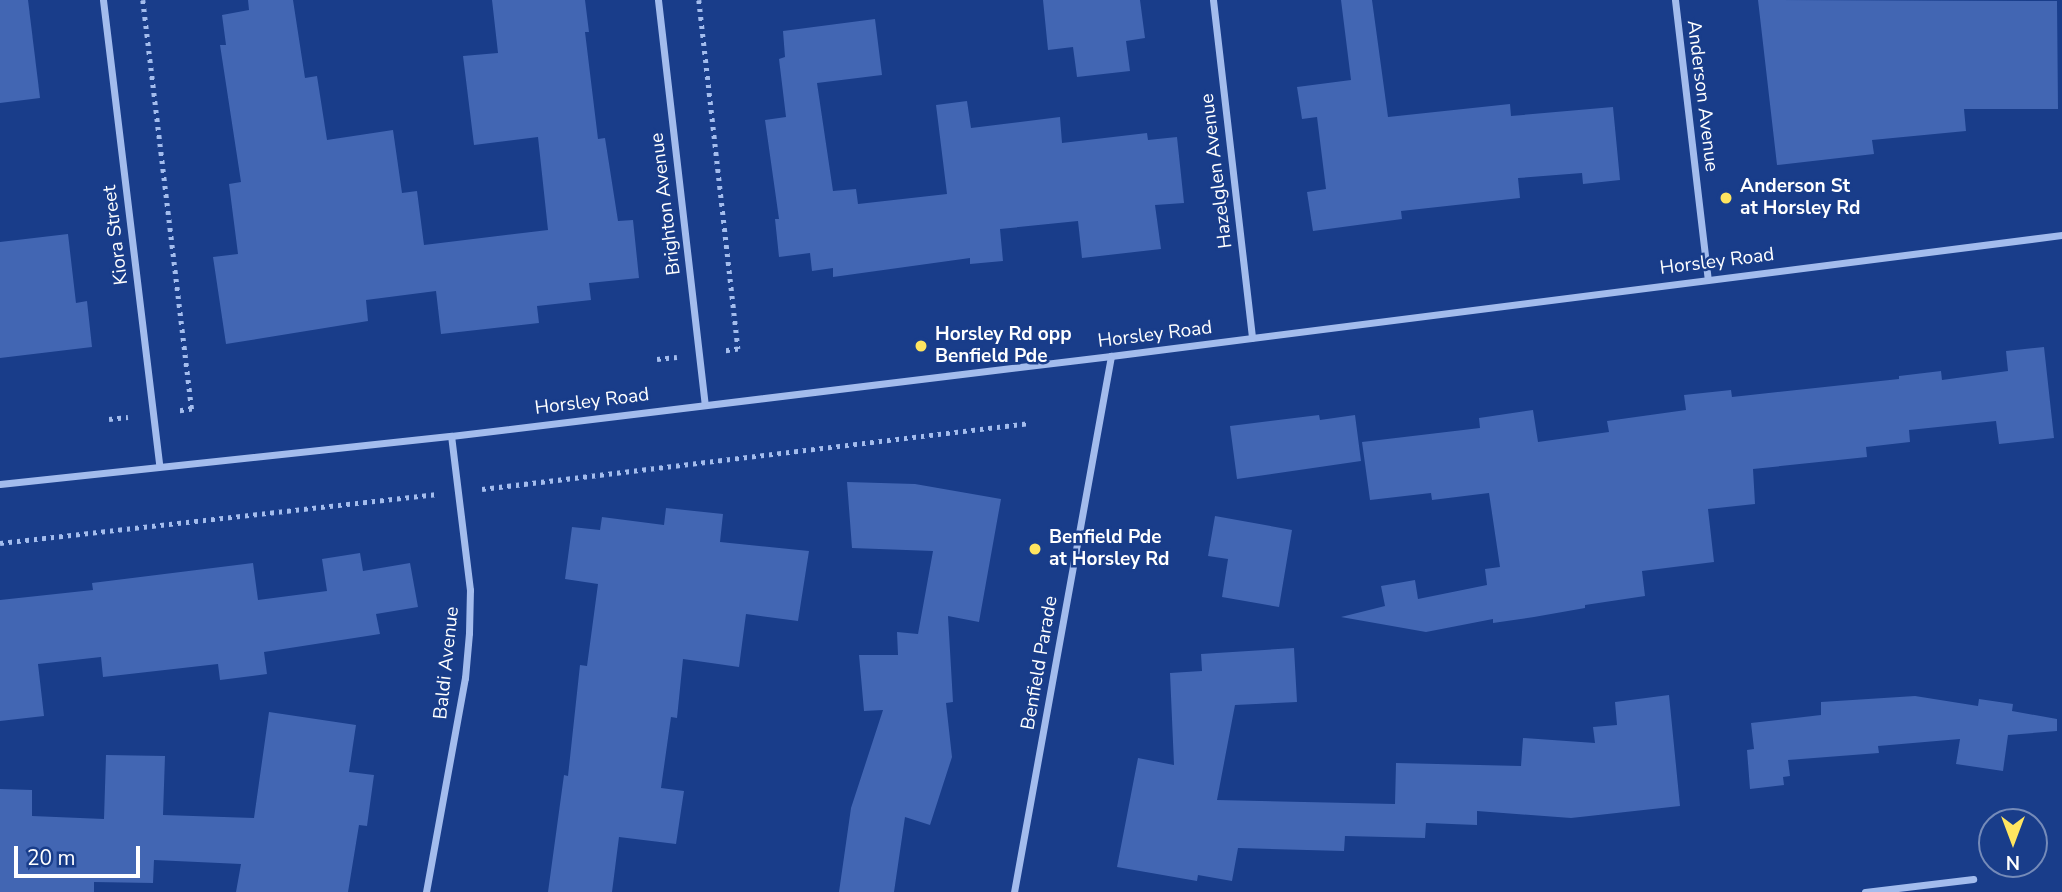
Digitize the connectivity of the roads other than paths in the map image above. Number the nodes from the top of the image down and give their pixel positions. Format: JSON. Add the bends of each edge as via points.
{"nodes":[{"id":1,"x":103,"y":0,"type":"edge"},
{"id":2,"x":658,"y":0,"type":"edge"},
{"id":3,"x":1213,"y":0,"type":"edge"},
{"id":4,"x":1675,"y":0,"type":"edge"},
{"id":5,"x":2062,"y":236,"type":"edge"},
{"id":6,"x":1707,"y":279,"type":"junction"},
{"id":7,"x":1252,"y":338,"type":"junction"},
{"id":8,"x":1111,"y":356,"type":"junction"},
{"id":9,"x":705,"y":404,"type":"junction"},
{"id":10,"x":451,"y":436,"type":"junction"},
{"id":11,"x":159,"y":466,"type":"junction"},
{"id":12,"x":0,"y":484,"type":"edge"},
{"id":13,"x":1973,"y":879,"type":"dead end"},
{"id":14,"x":426,"y":892,"type":"edge"},
{"id":15,"x":1014,"y":892,"type":"edge"},
{"id":16,"x":1865,"y":892,"type":"edge"}],
"edges":[{"from":1,"to":11,"type":"street","name":"Kiora Street"},
{"from":2,"to":9,"type":"street","name":"Brighton Avenue"},
{"from":3,"to":7,"type":"street","name":"Hazelglen Avenue"},
{"from":4,"to":6,"type":"street","name":"Anderson Avenue"},
{"from":5,"to":6,"type":"street","name":"Horsley Road"},
{"from":6,"to":7,"type":"street","name":"Horsley Road"},
{"from":7,"to":8,"type":"street","name":"Horsley Road"},
{"from":8,"to":9,"type":"street","name":"Horsley Road"},
{"from":8,"to":15,"type":"street","name":"Benfield Parade"},
{"from":9,"to":10,"type":"street","name":"Horsley Road"},
{"from":10,"to":11,"type":"street","name":"Horsley Road"},
{"from":10,"to":14,"type":"street","name":"Baldi Avenue","via":[[470,590],[469,633]]},
{"from":11,"to":12,"type":"street","name":"Horsley Road"},
{"from":13,"to":16,"type":"street"}]}
